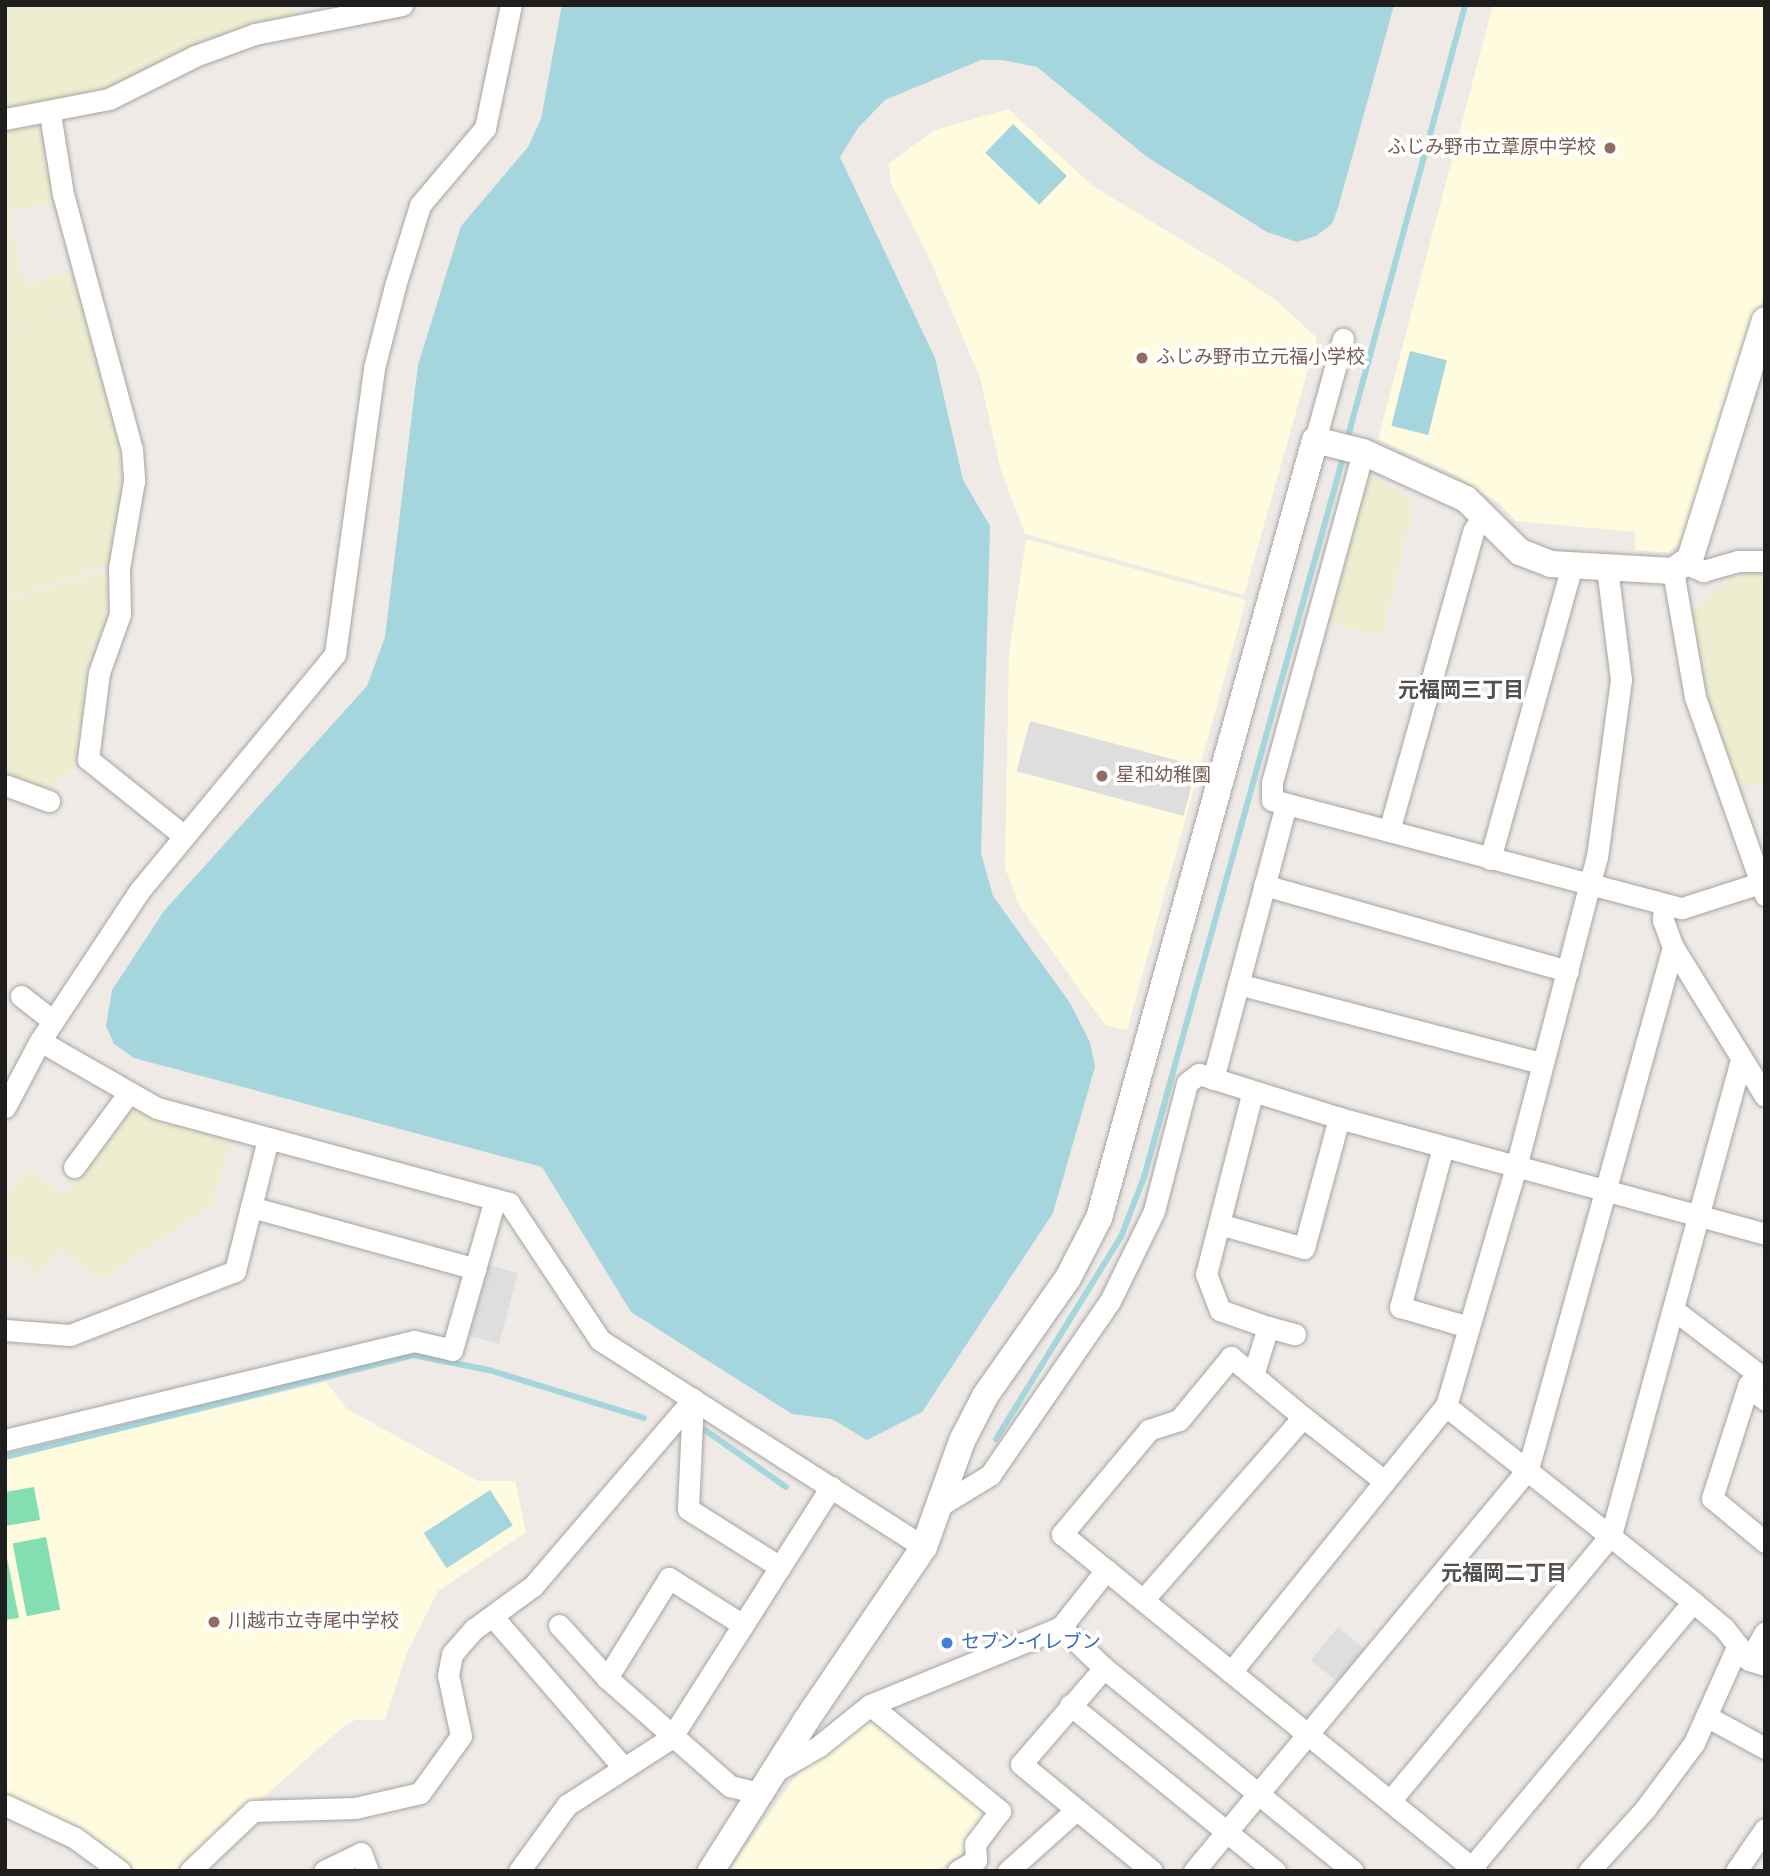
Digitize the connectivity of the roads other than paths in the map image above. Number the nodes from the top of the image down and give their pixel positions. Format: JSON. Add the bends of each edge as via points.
{"nodes":[{"id":1,"x":402,"y":5,"type":"edge"},
{"id":2,"x":511,"y":5,"type":"edge"},
{"id":3,"x":50,"y":114,"type":"junction"},
{"id":4,"x":5,"y":119,"type":"edge"},
{"id":5,"x":1765,"y":320,"type":"edge"},
{"id":6,"x":1343,"y":339,"type":"dead end"},
{"id":7,"x":1315,"y":440,"type":"junction"},
{"id":8,"x":1363,"y":452,"type":"junction"},
{"id":9,"x":1483,"y":514,"type":"junction"},
{"id":10,"x":1765,"y":561,"type":"edge"},
{"id":11,"x":1572,"y":565,"type":"junction"},
{"id":12,"x":1607,"y":567,"type":"junction"},
{"id":13,"x":1679,"y":567,"type":"junction"},
{"id":14,"x":5,"y":785,"type":"edge"},
{"id":15,"x":49,"y":801,"type":"dead end"},
{"id":16,"x":1286,"y":804,"type":"junction"},
{"id":17,"x":1389,"y":831,"type":"junction"},
{"id":18,"x":183,"y":835,"type":"junction"},
{"id":19,"x":1490,"y":859,"type":"junction"},
{"id":20,"x":1591,"y":883,"type":"junction"},
{"id":21,"x":1264,"y":885,"type":"junction"},
{"id":22,"x":1763,"y":889,"type":"edge"},
{"id":23,"x":1664,"y":904,"type":"junction"},
{"id":24,"x":1673,"y":947,"type":"junction"},
{"id":25,"x":1567,"y":971,"type":"junction"},
{"id":26,"x":1238,"y":984,"type":"junction"},
{"id":27,"x":21,"y":996,"type":"dead end"},
{"id":28,"x":53,"y":1021,"type":"junction"},
{"id":29,"x":40,"y":1041,"type":"junction"},
{"id":30,"x":1741,"y":1061,"type":"junction"},
{"id":31,"x":1542,"y":1063,"type":"junction"},
{"id":32,"x":1213,"y":1079,"type":"junction"},
{"id":33,"x":1252,"y":1094,"type":"junction"},
{"id":34,"x":127,"y":1095,"type":"junction"},
{"id":35,"x":1765,"y":1096,"type":"edge"},
{"id":36,"x":5,"y":1107,"type":"edge"},
{"id":37,"x":1339,"y":1118,"type":"junction"},
{"id":38,"x":268,"y":1139,"type":"junction"},
{"id":39,"x":1443,"y":1147,"type":"junction"},
{"id":40,"x":75,"y":1167,"type":"dead end"},
{"id":41,"x":1516,"y":1167,"type":"junction"},
{"id":42,"x":1608,"y":1191,"type":"junction"},
{"id":43,"x":495,"y":1199,"type":"junction"},
{"id":44,"x":251,"y":1207,"type":"junction"},
{"id":45,"x":1700,"y":1217,"type":"junction"},
{"id":46,"x":1219,"y":1224,"type":"junction"},
{"id":47,"x":1765,"y":1234,"type":"edge"},
{"id":48,"x":476,"y":1269,"type":"junction"},
{"id":49,"x":1674,"y":1310,"type":"junction"},
{"id":50,"x":1268,"y":1326,"type":"junction"},
{"id":51,"x":1469,"y":1327,"type":"junction"},
{"id":52,"x":5,"y":1330,"type":"edge"},
{"id":53,"x":1294,"y":1334,"type":"dead end"},
{"id":54,"x":1254,"y":1372,"type":"junction"},
{"id":55,"x":1759,"y":1380,"type":"edge"},
{"id":56,"x":693,"y":1399,"type":"junction"},
{"id":57,"x":1446,"y":1406,"type":"junction"},
{"id":58,"x":1303,"y":1417,"type":"junction"},
{"id":59,"x":5,"y":1440,"type":"edge"},
{"id":60,"x":1528,"y":1469,"type":"junction"},
{"id":61,"x":1384,"y":1481,"type":"junction"},
{"id":62,"x":831,"y":1487,"type":"junction"},
{"id":63,"x":939,"y":1506,"type":"junction"},
{"id":64,"x":1611,"y":1535,"type":"junction"},
{"id":65,"x":1765,"y":1542,"type":"edge"},
{"id":66,"x":924,"y":1547,"type":"junction"},
{"id":67,"x":780,"y":1567,"type":"junction"},
{"id":68,"x":1106,"y":1570,"type":"junction"},
{"id":69,"x":1143,"y":1600,"type":"junction"},
{"id":70,"x":1693,"y":1602,"type":"junction"},
{"id":71,"x":494,"y":1617,"type":"junction"},
{"id":72,"x":559,"y":1625,"type":"dead end"},
{"id":73,"x":743,"y":1625,"type":"junction"},
{"id":74,"x":1061,"y":1627,"type":"junction"},
{"id":75,"x":1765,"y":1632,"type":"edge"},
{"id":76,"x":1750,"y":1656,"type":"edge"},
{"id":77,"x":1104,"y":1668,"type":"junction"},
{"id":78,"x":1231,"y":1672,"type":"junction"},
{"id":79,"x":607,"y":1678,"type":"junction"},
{"id":80,"x":870,"y":1705,"type":"junction"},
{"id":81,"x":1070,"y":1705,"type":"junction"},
{"id":82,"x":1706,"y":1716,"type":"junction"},
{"id":83,"x":1307,"y":1734,"type":"junction"},
{"id":84,"x":671,"y":1738,"type":"junction"},
{"id":85,"x":1765,"y":1748,"type":"edge"},
{"id":86,"x":623,"y":1767,"type":"junction"},
{"id":87,"x":776,"y":1771,"type":"junction"},
{"id":88,"x":1258,"y":1792,"type":"junction"},
{"id":89,"x":762,"y":1794,"type":"junction"},
{"id":90,"x":1390,"y":1801,"type":"junction"},
{"id":91,"x":5,"y":1805,"type":"edge"},
{"id":92,"x":1076,"y":1810,"type":"junction"},
{"id":93,"x":1765,"y":1829,"type":"edge"},
{"id":94,"x":1225,"y":1831,"type":"junction"},
{"id":95,"x":1136,"y":1866,"type":"edge"},
{"id":96,"x":972,"y":1867,"type":"edge"},
{"id":97,"x":1599,"y":1867,"type":"edge"},
{"id":98,"x":1474,"y":1869,"type":"edge"},
{"id":99,"x":120,"y":1871,"type":"edge"},
{"id":100,"x":190,"y":1871,"type":"edge"},
{"id":101,"x":324,"y":1871,"type":"edge"},
{"id":102,"x":368,"y":1871,"type":"edge"},
{"id":103,"x":519,"y":1871,"type":"edge"},
{"id":104,"x":711,"y":1871,"type":"edge"},
{"id":105,"x":1008,"y":1871,"type":"edge"},
{"id":106,"x":1194,"y":1871,"type":"edge"},
{"id":107,"x":1275,"y":1871,"type":"edge"},
{"id":108,"x":1353,"y":1871,"type":"edge"},
{"id":109,"x":1736,"y":1871,"type":"edge"}],
"edges":[{"from":1,"to":3,"type":"street","via":[[255,34],[195,56],[109,99]]},
{"from":2,"to":18,"type":"street","via":[[485,128],[420,205],[395,286],[374,368],[342,631],[335,654]]},
{"from":3,"to":4,"type":"street"},
{"from":3,"to":18,"type":"street","via":[[63,194],[132,449],[134,481],[119,568],[120,614],[99,673],[89,758]]},
{"from":5,"to":13,"type":"street","via":[[1690,559]]},
{"from":6,"to":7,"type":"street"},
{"from":7,"to":8,"type":"street"},
{"from":7,"to":63,"type":"street","via":[[1099,1218],[1068,1278],[985,1396],[962,1441]]},
{"from":8,"to":9,"type":"street","via":[[1466,499]]},
{"from":8,"to":16,"type":"street","via":[[1272,782],[1272,800]]},
{"from":9,"to":11,"type":"street","via":[[1520,552],[1550,564]]},
{"from":9,"to":17,"type":"street","via":[[1473,532]]},
{"from":10,"to":13,"type":"street","via":[[1738,561],[1703,571]]},
{"from":11,"to":12,"type":"street"},
{"from":11,"to":19,"type":"street"},
{"from":12,"to":13,"type":"street"},
{"from":12,"to":20,"type":"street","via":[[1621,680]]},
{"from":13,"to":22,"type":"street","via":[[1695,697]]},
{"from":14,"to":15,"type":"street"},
{"from":16,"to":17,"type":"street"},
{"from":16,"to":21,"type":"street"},
{"from":17,"to":19,"type":"street"},
{"from":18,"to":28,"type":"street","via":[[119,919]]},
{"from":19,"to":20,"type":"street"},
{"from":20,"to":23,"type":"street"},
{"from":20,"to":25,"type":"street"},
{"from":21,"to":25,"type":"street"},
{"from":21,"to":26,"type":"street"},
{"from":22,"to":23,"type":"street","via":[[1682,908]]},
{"from":23,"to":24,"type":"street","via":[[1663,920]]},
{"from":24,"to":30,"type":"street"},
{"from":24,"to":42,"type":"street"},
{"from":25,"to":31,"type":"street"},
{"from":26,"to":31,"type":"street"},
{"from":26,"to":32,"type":"street"},
{"from":27,"to":28,"type":"street"},
{"from":28,"to":29,"type":"street"},
{"from":29,"to":34,"type":"street"},
{"from":29,"to":36,"type":"street"},
{"from":30,"to":35,"type":"street"},
{"from":30,"to":45,"type":"street"},
{"from":31,"to":41,"type":"street"},
{"from":32,"to":33,"type":"street"},
{"from":32,"to":63,"type":"street","via":[[1199,1074],[1187,1083],[1154,1210],[1110,1301],[990,1475]]},
{"from":33,"to":37,"type":"street"},
{"from":33,"to":46,"type":"street"},
{"from":34,"to":38,"type":"street","via":[[178,1115]]},
{"from":34,"to":40,"type":"street"},
{"from":37,"to":39,"type":"street"},
{"from":37,"to":46,"type":"street","via":[[1304,1248]]},
{"from":38,"to":43,"type":"street"},
{"from":38,"to":44,"type":"street"},
{"from":39,"to":41,"type":"street"},
{"from":39,"to":51,"type":"street","via":[[1400,1307]]},
{"from":41,"to":42,"type":"street"},
{"from":41,"to":51,"type":"street"},
{"from":42,"to":45,"type":"street"},
{"from":42,"to":60,"type":"street"},
{"from":43,"to":48,"type":"street"},
{"from":43,"to":56,"type":"street","via":[[509,1203],[600,1340]]},
{"from":44,"to":48,"type":"street"},
{"from":44,"to":52,"type":"street","via":[[235,1271],[70,1335]]},
{"from":45,"to":47,"type":"street"},
{"from":45,"to":49,"type":"street"},
{"from":46,"to":50,"type":"street","via":[[1206,1274],[1220,1310]]},
{"from":48,"to":59,"type":"street","via":[[452,1350],[414,1341]]},
{"from":49,"to":55,"type":"street"},
{"from":49,"to":64,"type":"street"},
{"from":50,"to":53,"type":"street"},
{"from":50,"to":54,"type":"street"},
{"from":51,"to":57,"type":"street"},
{"from":54,"to":58,"type":"street"},
{"from":54,"to":68,"type":"street","via":[[1231,1357],[1179,1420],[1149,1430],[1062,1534]]},
{"from":55,"to":65,"type":"street","via":[[1712,1498]]},
{"from":56,"to":62,"type":"street"},
{"from":56,"to":67,"type":"street","via":[[688,1509]]},
{"from":56,"to":71,"type":"street","via":[[533,1586]]},
{"from":57,"to":60,"type":"street"},
{"from":57,"to":61,"type":"street"},
{"from":58,"to":61,"type":"street"},
{"from":58,"to":69,"type":"street"},
{"from":60,"to":64,"type":"street"},
{"from":60,"to":83,"type":"street"},
{"from":61,"to":78,"type":"street"},
{"from":62,"to":66,"type":"street"},
{"from":62,"to":67,"type":"street"},
{"from":63,"to":66,"type":"street"},
{"from":64,"to":70,"type":"street"},
{"from":64,"to":90,"type":"street"},
{"from":66,"to":87,"type":"street"},
{"from":67,"to":73,"type":"street"},
{"from":68,"to":69,"type":"street"},
{"from":68,"to":74,"type":"street"},
{"from":69,"to":78,"type":"street"},
{"from":70,"to":76,"type":"street"},
{"from":70,"to":98,"type":"street"},
{"from":71,"to":86,"type":"street"},
{"from":71,"to":100,"type":"street","via":[[474,1629],[452,1654],[448,1675],[461,1736],[420,1793],[355,1808],[253,1811]]},
{"from":72,"to":79,"type":"street"},
{"from":73,"to":79,"type":"street","via":[[669,1578]]},
{"from":73,"to":84,"type":"street"},
{"from":74,"to":77,"type":"street"},
{"from":74,"to":80,"type":"street"},
{"from":75,"to":76,"type":"street"},
{"from":76,"to":82,"type":"street"},
{"from":77,"to":81,"type":"street"},
{"from":77,"to":88,"type":"street"},
{"from":78,"to":83,"type":"street"},
{"from":79,"to":84,"type":"street"},
{"from":80,"to":87,"type":"street","via":[[819,1746]]},
{"from":80,"to":96,"type":"street","via":[[1000,1811],[975,1844]]},
{"from":81,"to":92,"type":"street","via":[[1021,1764]]},
{"from":81,"to":94,"type":"street"},
{"from":82,"to":85,"type":"street"},
{"from":82,"to":97,"type":"street","via":[[1694,1743]]},
{"from":83,"to":88,"type":"street"},
{"from":83,"to":90,"type":"street"},
{"from":84,"to":86,"type":"street"},
{"from":84,"to":89,"type":"street","via":[[730,1786]]},
{"from":86,"to":103,"type":"street","via":[[567,1805]]},
{"from":87,"to":89,"type":"street"},
{"from":88,"to":94,"type":"street"},
{"from":88,"to":108,"type":"street"},
{"from":89,"to":104,"type":"street"},
{"from":90,"to":98,"type":"street"},
{"from":91,"to":99,"type":"street","via":[[75,1838]]},
{"from":92,"to":95,"type":"street"},
{"from":92,"to":105,"type":"street"},
{"from":93,"to":109,"type":"street"},
{"from":94,"to":106,"type":"street"},
{"from":94,"to":107,"type":"street"},
{"from":101,"to":102,"type":"street","via":[[361,1853]]}]}
